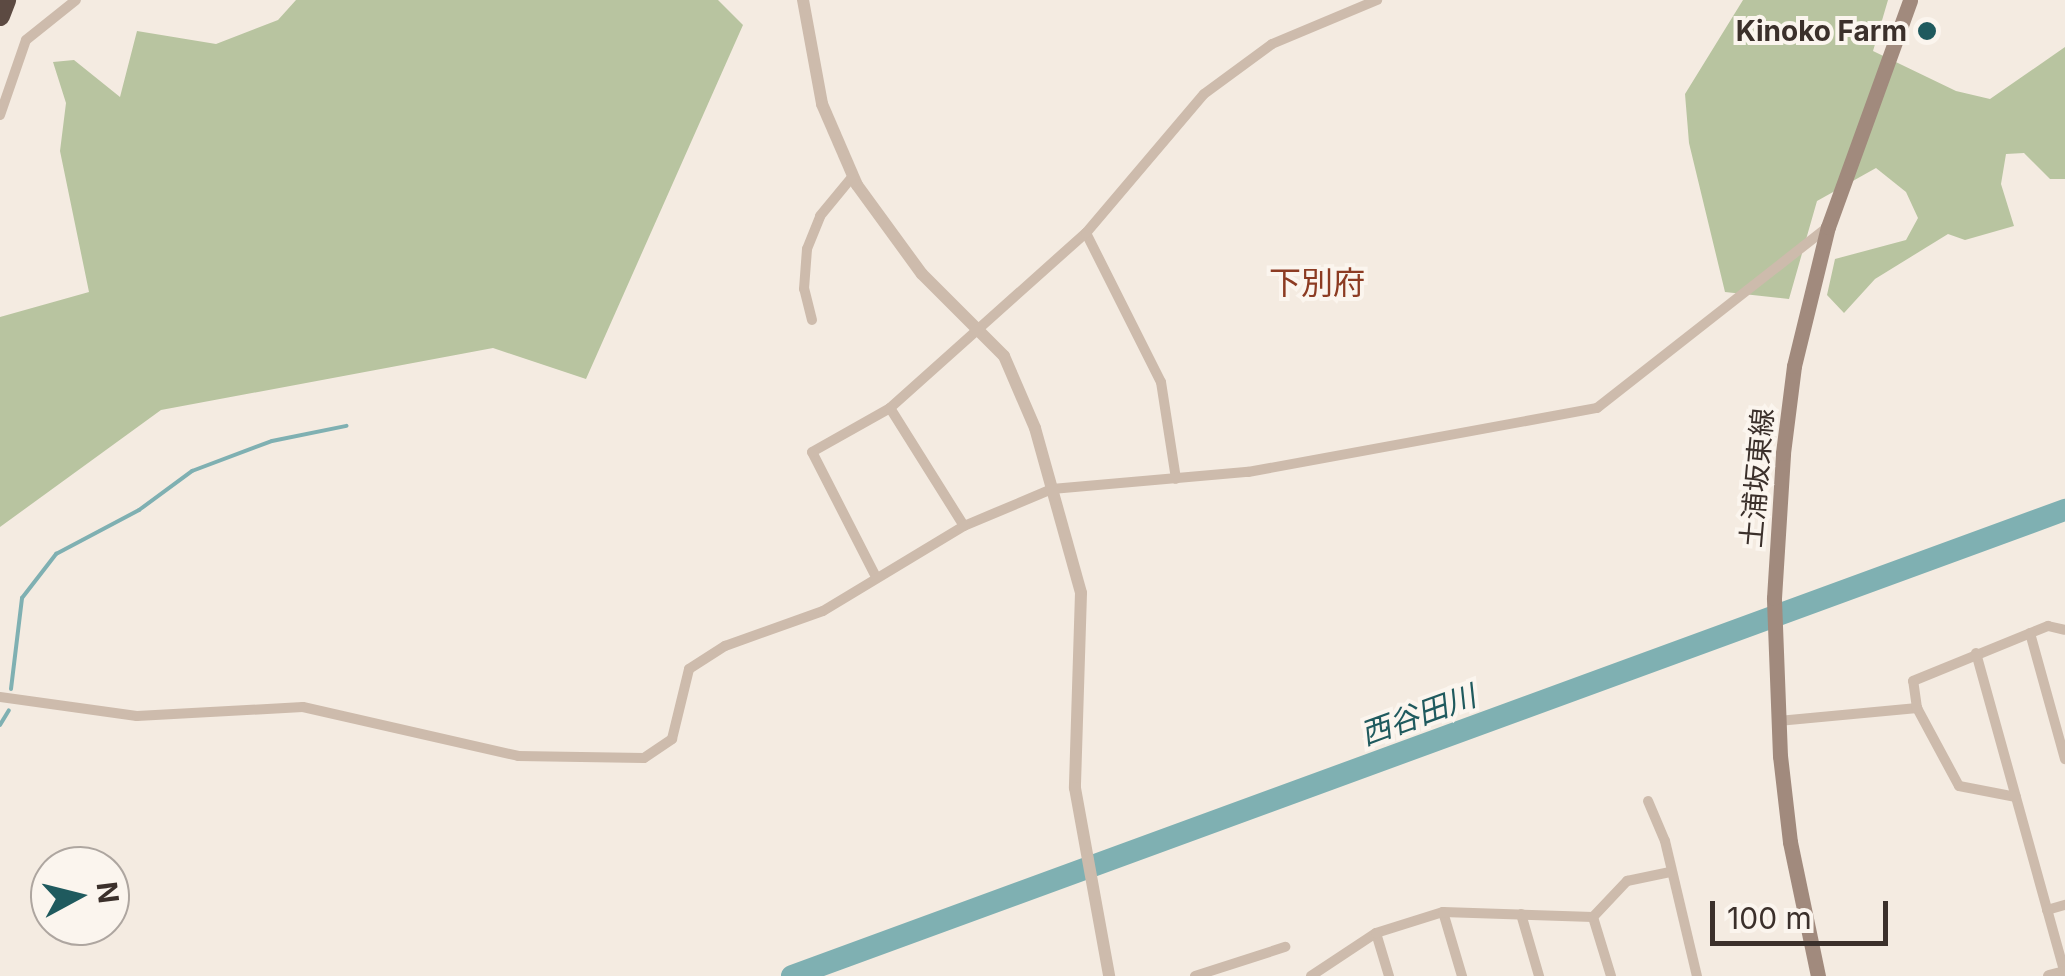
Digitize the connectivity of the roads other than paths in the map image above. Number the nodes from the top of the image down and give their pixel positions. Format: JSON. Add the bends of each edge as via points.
{"nodes":[{"id":1,"x":6,"y":0,"type":"edge"},
{"id":2,"x":76,"y":0,"type":"edge"},
{"id":3,"x":803,"y":0,"type":"edge"},
{"id":4,"x":1377,"y":0,"type":"edge"},
{"id":5,"x":1910,"y":0,"type":"edge"},
{"id":6,"x":0,"y":16,"type":"edge"},
{"id":7,"x":0,"y":115,"type":"edge"},
{"id":8,"x":852,"y":176,"type":"junction"},
{"id":9,"x":1828,"y":226,"type":"junction"},
{"id":10,"x":1086,"y":233,"type":"junction"},
{"id":11,"x":812,"y":320,"type":"dead end"},
{"id":12,"x":978,"y":326,"type":"junction"},
{"id":13,"x":890,"y":408,"type":"junction"},
{"id":14,"x":1176,"y":479,"type":"junction"},
{"id":15,"x":1052,"y":489,"type":"junction"},
{"id":16,"x":964,"y":526,"type":"junction"},
{"id":17,"x":875,"y":575,"type":"junction"},
{"id":18,"x":2065,"y":630,"type":"edge"},
{"id":19,"x":2030,"y":633,"type":"junction"},
{"id":20,"x":1976,"y":653,"type":"junction"},
{"id":21,"x":0,"y":698,"type":"edge"},
{"id":22,"x":1917,"y":708,"type":"junction"},
{"id":23,"x":1778,"y":721,"type":"junction"},
{"id":24,"x":2065,"y":759,"type":"edge"},
{"id":25,"x":2016,"y":797,"type":"junction"},
{"id":26,"x":1648,"y":801,"type":"dead end"},
{"id":27,"x":1670,"y":872,"type":"junction"},
{"id":28,"x":2065,"y":905,"type":"edge"},
{"id":29,"x":2047,"y":910,"type":"junction"},
{"id":30,"x":1444,"y":912,"type":"junction"},
{"id":31,"x":1521,"y":914,"type":"junction"},
{"id":32,"x":1593,"y":917,"type":"junction"},
{"id":33,"x":1376,"y":933,"type":"junction"},
{"id":34,"x":1285,"y":947,"type":"dead end"},
{"id":35,"x":1234,"y":970,"type":"edge"},
{"id":36,"x":2065,"y":973,"type":"edge"},
{"id":37,"x":1109,"y":976,"type":"edge"},
{"id":38,"x":1195,"y":976,"type":"edge"},
{"id":39,"x":1311,"y":976,"type":"edge"},
{"id":40,"x":1389,"y":976,"type":"edge"},
{"id":41,"x":1462,"y":976,"type":"edge"},
{"id":42,"x":1539,"y":976,"type":"edge"},
{"id":43,"x":1611,"y":976,"type":"edge"},
{"id":44,"x":1696,"y":976,"type":"edge"},
{"id":45,"x":1818,"y":976,"type":"edge"},
{"id":46,"x":2050,"y":976,"type":"edge"}],
"edges":[{"from":1,"to":6,"type":"highway"},
{"from":2,"to":7,"type":"street","via":[[26,40]]},
{"from":3,"to":8,"type":"street","via":[[816,86]]},
{"from":4,"to":10,"type":"street","via":[[1272,44],[1204,94]]},
{"from":5,"to":9,"type":"main road","name":"土浦坂東線"},
{"from":8,"to":11,"type":"street","via":[[820,216],[807,249],[804,289]]},
{"from":8,"to":12,"type":"street","via":[[912,262]]},
{"from":9,"to":14,"type":"street","via":[[1597,408],[1248,472]]},
{"from":9,"to":23,"type":"main road","name":"土浦坂東線","via":[[1794,366],[1774,598]]},
{"from":10,"to":12,"type":"street"},
{"from":10,"to":14,"type":"street","via":[[1161,382]]},
{"from":12,"to":13,"type":"street"},
{"from":12,"to":15,"type":"street","via":[[1020,384]]},
{"from":13,"to":16,"type":"street"},
{"from":13,"to":17,"type":"street","via":[[812,452]]},
{"from":14,"to":15,"type":"street"},
{"from":15,"to":16,"type":"street"},
{"from":15,"to":37,"type":"street","via":[[1082,606],[1074,761]]},
{"from":16,"to":17,"type":"street"},
{"from":17,"to":21,"type":"street","via":[[823,611],[725,646],[689,669],[672,739],[644,758],[518,756],[303,707],[137,716]]},
{"from":18,"to":19,"type":"street","via":[[2048,626]]},
{"from":19,"to":20,"type":"street"},
{"from":19,"to":24,"type":"street"},
{"from":20,"to":22,"type":"street","via":[[1917,674]]},
{"from":20,"to":25,"type":"street"},
{"from":22,"to":23,"type":"street"},
{"from":22,"to":25,"type":"street","via":[[1958,786]]},
{"from":23,"to":45,"type":"main road","name":"土浦坂東線","via":[[1790,842]]},
{"from":25,"to":29,"type":"street"},
{"from":26,"to":27,"type":"street"},
{"from":27,"to":32,"type":"street","via":[[1627,881]]},
{"from":27,"to":44,"type":"street"},
{"from":28,"to":29,"type":"street"},
{"from":29,"to":36,"type":"street"},
{"from":30,"to":31,"type":"street"},
{"from":30,"to":33,"type":"street"},
{"from":30,"to":41,"type":"street"},
{"from":31,"to":32,"type":"street"},
{"from":31,"to":42,"type":"street"},
{"from":32,"to":43,"type":"street"},
{"from":33,"to":39,"type":"street"},
{"from":33,"to":40,"type":"street"},
{"from":34,"to":35,"type":"street"},
{"from":35,"to":38,"type":"street"},
{"from":36,"to":46,"type":"street"}]}
